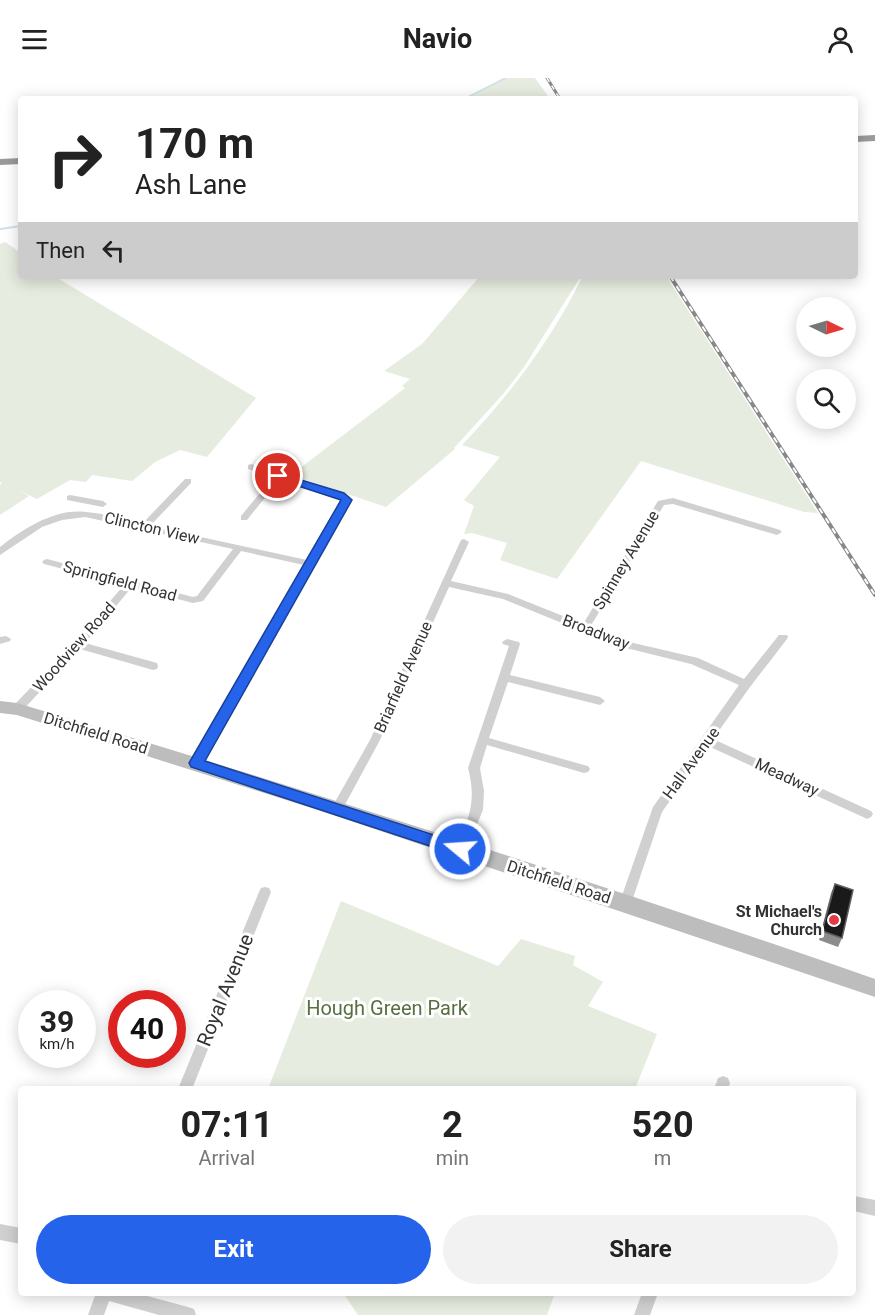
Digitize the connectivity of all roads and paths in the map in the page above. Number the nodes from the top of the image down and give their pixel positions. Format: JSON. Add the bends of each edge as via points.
{"nodes":[{"id":1,"x":875,"y":140,"type":"edge"},
{"id":2,"x":858,"y":141,"type":"edge"},
{"id":3,"x":18,"y":163,"type":"edge"},
{"id":4,"x":0,"y":164,"type":"edge"},
{"id":5,"x":251,"y":467,"type":"dead end"},
{"id":6,"x":278,"y":476,"type":"junction"},
{"id":7,"x":188,"y":481,"type":"dead end"},
{"id":8,"x":70,"y":498,"type":"dead end"},
{"id":9,"x":91,"y":502,"type":"junction"},
{"id":10,"x":103,"y":504,"type":"dead end"},
{"id":11,"x":85,"y":514,"type":"junction"},
{"id":12,"x":244,"y":518,"type":"dead end"},
{"id":13,"x":145,"y":526,"type":"junction"},
{"id":14,"x":777,"y":532,"type":"dead end"},
{"id":15,"x":464,"y":542,"type":"dead end"},
{"id":16,"x":239,"y":548,"type":"junction"},
{"id":17,"x":0,"y":552,"type":"edge"},
{"id":18,"x":47,"y":562,"type":"dead end"},
{"id":19,"x":312,"y":564,"type":"junction"},
{"id":20,"x":445,"y":583,"type":"junction"},
{"id":21,"x":130,"y":584,"type":"junction"},
{"id":22,"x":585,"y":628,"type":"junction"},
{"id":23,"x":783,"y":637,"type":"dead end"},
{"id":24,"x":507,"y":642,"type":"dead end"},
{"id":25,"x":78,"y":645,"type":"junction"},
{"id":26,"x":153,"y":666,"type":"dead end"},
{"id":27,"x":504,"y":677,"type":"junction"},
{"id":28,"x":746,"y":684,"type":"junction"},
{"id":29,"x":596,"y":697,"type":"dead end"},
{"id":30,"x":8,"y":708,"type":"edge"},
{"id":31,"x":482,"y":740,"type":"junction"},
{"id":32,"x":708,"y":741,"type":"junction"},
{"id":33,"x":196,"y":763,"type":"junction"},
{"id":34,"x":570,"y":778,"type":"dead end"},
{"id":35,"x":337,"y":809,"type":"junction"},
{"id":36,"x":867,"y":814,"type":"dead end"},
{"id":37,"x":460,"y":849,"type":"junction"},
{"id":38,"x":265,"y":891,"type":"dead end"},
{"id":39,"x":625,"y":904,"type":"junction"},
{"id":40,"x":875,"y":988,"type":"edge"},
{"id":41,"x":185,"y":1086,"type":"edge"},
{"id":42,"x":856,"y":1204,"type":"edge"},
{"id":43,"x":875,"y":1208,"type":"edge"},
{"id":44,"x":0,"y":1232,"type":"edge"},
{"id":45,"x":18,"y":1235,"type":"edge"},
{"id":46,"x":104,"y":1296,"type":"edge"},
{"id":47,"x":116,"y":1296,"type":"edge"},
{"id":48,"x":649,"y":1296,"type":"edge"},
{"id":49,"x":96,"y":1315,"type":"edge"},
{"id":50,"x":188,"y":1315,"type":"edge"},
{"id":51,"x":642,"y":1315,"type":"edge"}],
"edges":[{"from":1,"to":2,"type":"highway"},
{"from":3,"to":4,"type":"highway"},
{"from":5,"to":6,"type":"street"},
{"from":6,"to":12,"type":"street"},
{"from":6,"to":19,"type":"street","via":[[347,500]]},
{"from":7,"to":13,"type":"street"},
{"from":8,"to":9,"type":"street"},
{"from":9,"to":10,"type":"street"},
{"from":9,"to":11,"type":"street"},
{"from":11,"to":13,"type":"street","name":"Clincton View"},
{"from":11,"to":17,"type":"street","name":"Clincton View","via":[[70,515],[26,531]]},
{"from":13,"to":16,"type":"street","name":"Clincton View"},
{"from":14,"to":22,"type":"street","name":"Spinney Avenue","via":[[674,501],[661,503]]},
{"from":15,"to":20,"type":"street","name":"Briarfield Avenue"},
{"from":16,"to":19,"type":"street","name":"Clincton View"},
{"from":16,"to":21,"type":"street","name":"Springfield Road","via":[[200,599]]},
{"from":18,"to":21,"type":"street","name":"Springfield Road"},
{"from":19,"to":33,"type":"street"},
{"from":20,"to":22,"type":"street","name":"Broadway","via":[[505,596]]},
{"from":20,"to":35,"type":"street","name":"Briarfield Avenue","via":[[375,740]]},
{"from":21,"to":25,"type":"street","name":"Woodview Road"},
{"from":22,"to":28,"type":"street","name":"Broadway","via":[[622,644],[694,661]]},
{"from":23,"to":28,"type":"street","name":"Hall Avenue"},
{"from":24,"to":27,"type":"street","via":[[515,644]]},
{"from":25,"to":26,"type":"street"},
{"from":25,"to":30,"type":"street","name":"Woodview Road"},
{"from":27,"to":29,"type":"street"},
{"from":27,"to":31,"type":"street"},
{"from":28,"to":32,"type":"street","name":"Hall Avenue"},
{"from":30,"to":33,"type":"street","name":"Ditchfield Road"},
{"from":31,"to":34,"type":"street","via":[[579,768]]},
{"from":31,"to":37,"type":"street","via":[[474,768],[480,786],[479,803]]},
{"from":32,"to":36,"type":"street","name":"Meadway"},
{"from":32,"to":39,"type":"street","name":"Hall Avenue","via":[[657,810]]},
{"from":33,"to":35,"type":"street","name":"Ditchfield Road"},
{"from":35,"to":37,"type":"street","name":"Ditchfield Road"},
{"from":37,"to":39,"type":"street","name":"Ditchfield Road"},
{"from":38,"to":41,"type":"street","name":"Royal Avenue"},
{"from":39,"to":40,"type":"street","name":"Ditchfield Road"},
{"from":42,"to":43,"type":"street"},
{"from":44,"to":45,"type":"street"},
{"from":46,"to":49,"type":"street"},
{"from":47,"to":50,"type":"street"},
{"from":48,"to":51,"type":"street"}]}
